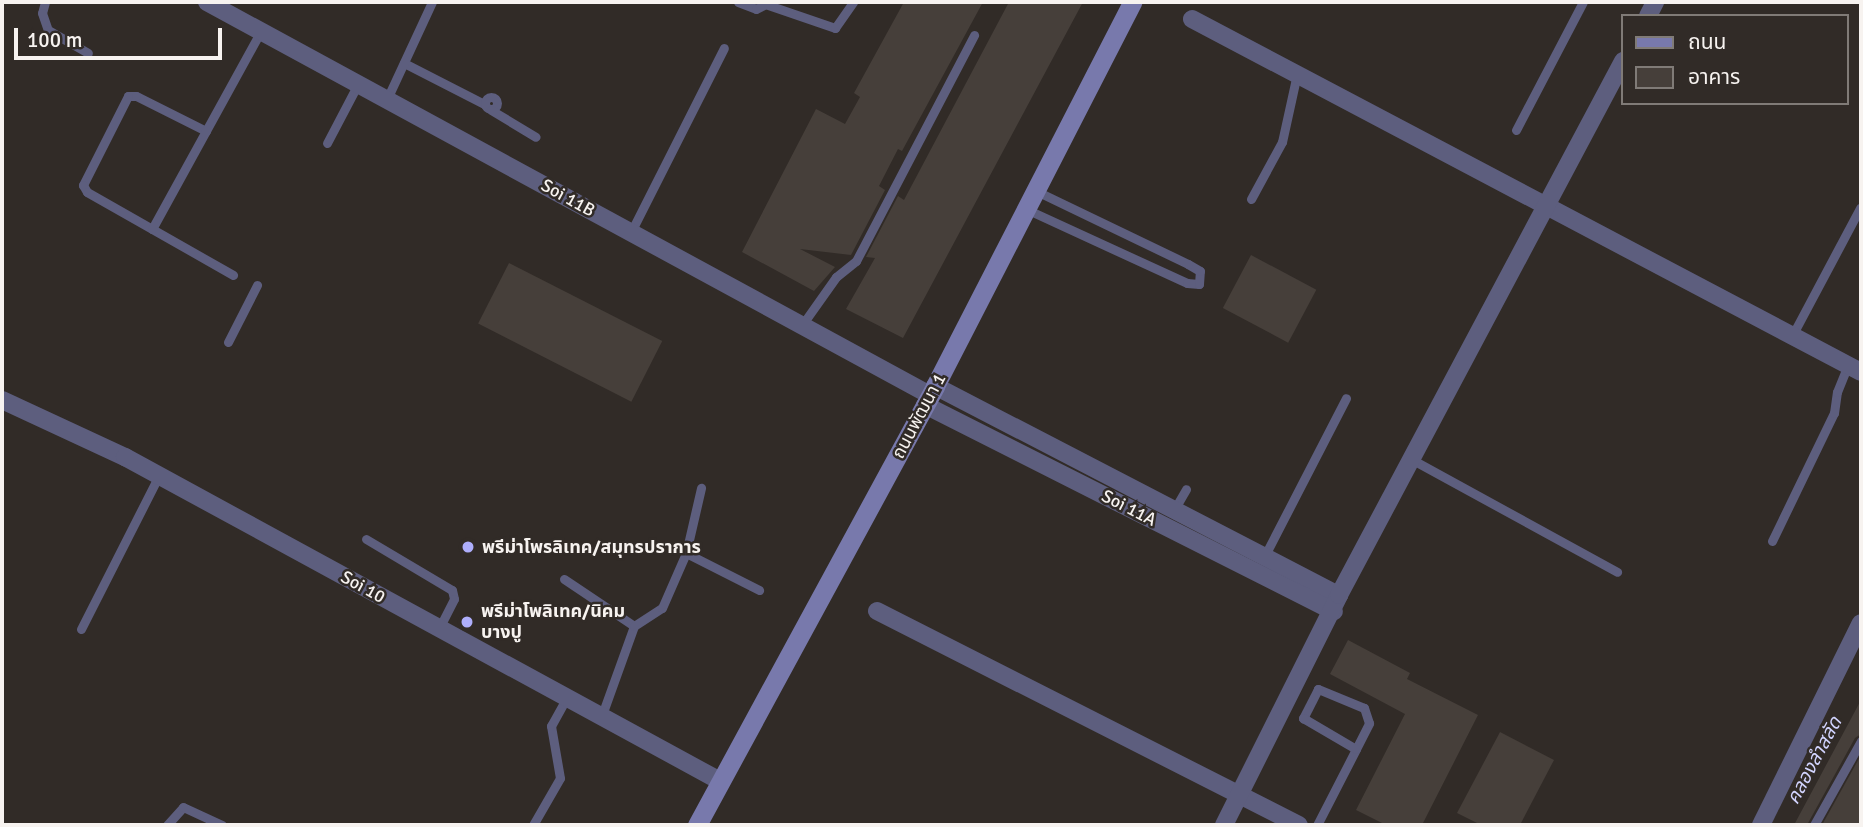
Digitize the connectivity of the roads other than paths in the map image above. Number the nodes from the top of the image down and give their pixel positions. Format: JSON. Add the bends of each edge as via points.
{"nodes":[{"id":1,"x":45,"y":2,"type":"edge"},
{"id":2,"x":206,"y":2,"type":"edge"},
{"id":3,"x":432,"y":2,"type":"edge"},
{"id":4,"x":738,"y":2,"type":"edge"},
{"id":5,"x":853,"y":2,"type":"edge"},
{"id":6,"x":1132,"y":2,"type":"edge"},
{"id":7,"x":1583,"y":2,"type":"edge"},
{"id":8,"x":769,"y":3,"type":"edge"},
{"id":9,"x":1192,"y":19,"type":"dead end"},
{"id":10,"x":261,"y":31,"type":"junction"},
{"id":11,"x":974,"y":35,"type":"dead end"},
{"id":12,"x":724,"y":48,"type":"dead end"},
{"id":13,"x":88,"y":53,"type":"dead end"},
{"id":14,"x":404,"y":63,"type":"junction"},
{"id":15,"x":1622,"y":63,"type":"edge"},
{"id":16,"x":1297,"y":74,"type":"junction"},
{"id":17,"x":358,"y":83,"type":"junction"},
{"id":18,"x":387,"y":99,"type":"junction"},
{"id":19,"x":206,"y":131,"type":"junction"},
{"id":20,"x":1516,"y":131,"type":"dead end"},
{"id":21,"x":536,"y":137,"type":"dead end"},
{"id":22,"x":327,"y":143,"type":"dead end"},
{"id":23,"x":1034,"y":191,"type":"junction"},
{"id":24,"x":1251,"y":199,"type":"dead end"},
{"id":25,"x":1546,"y":204,"type":"junction"},
{"id":26,"x":1025,"y":208,"type":"junction"},
{"id":27,"x":1860,"y":208,"type":"edge"},
{"id":28,"x":152,"y":229,"type":"junction"},
{"id":29,"x":631,"y":232,"type":"junction"},
{"id":30,"x":233,"y":275,"type":"dead end"},
{"id":31,"x":257,"y":285,"type":"dead end"},
{"id":32,"x":802,"y":325,"type":"junction"},
{"id":33,"x":1793,"y":334,"type":"junction"},
{"id":34,"x":228,"y":342,"type":"dead end"},
{"id":35,"x":1855,"y":368,"type":"edge"},
{"id":36,"x":930,"y":395,"type":"junction"},
{"id":37,"x":1346,"y":398,"type":"dead end"},
{"id":38,"x":2,"y":400,"type":"edge"},
{"id":39,"x":1410,"y":459,"type":"junction"},
{"id":40,"x":159,"y":475,"type":"junction"},
{"id":41,"x":701,"y":488,"type":"dead end"},
{"id":42,"x":1186,"y":489,"type":"dead end"},
{"id":43,"x":1149,"y":497,"type":"junction"},
{"id":44,"x":1174,"y":510,"type":"junction"},
{"id":45,"x":1139,"y":514,"type":"junction"},
{"id":46,"x":366,"y":539,"type":"dead end"},
{"id":47,"x":1233,"y":540,"type":"junction"},
{"id":48,"x":1772,"y":541,"type":"dead end"},
{"id":49,"x":686,"y":553,"type":"junction"},
{"id":50,"x":1223,"y":556,"type":"junction"},
{"id":51,"x":1264,"y":556,"type":"junction"},
{"id":52,"x":1617,"y":572,"type":"dead end"},
{"id":53,"x":1255,"y":573,"type":"junction"},
{"id":54,"x":564,"y":579,"type":"dead end"},
{"id":55,"x":759,"y":590,"type":"dead end"},
{"id":56,"x":1339,"y":595,"type":"junction"},
{"id":57,"x":877,"y":611,"type":"dead end"},
{"id":58,"x":1334,"y":612,"type":"junction"},
{"id":59,"x":1861,"y":623,"type":"edge"},
{"id":60,"x":634,"y":626,"type":"junction"},
{"id":61,"x":80,"y":629,"type":"dead end"},
{"id":62,"x":439,"y":629,"type":"junction"},
{"id":63,"x":567,"y":697,"type":"junction"},
{"id":64,"x":602,"y":715,"type":"junction"},
{"id":65,"x":1861,"y":741,"type":"edge"},
{"id":66,"x":1356,"y":749,"type":"junction"},
{"id":67,"x":720,"y":781,"type":"junction"},
{"id":68,"x":1241,"y":794,"type":"junction"},
{"id":69,"x":167,"y":825,"type":"edge"},
{"id":70,"x":222,"y":825,"type":"edge"},
{"id":71,"x":533,"y":825,"type":"edge"},
{"id":72,"x":697,"y":825,"type":"edge"},
{"id":73,"x":1224,"y":825,"type":"edge"},
{"id":74,"x":1299,"y":825,"type":"edge"},
{"id":75,"x":1317,"y":825,"type":"edge"},
{"id":76,"x":1761,"y":825,"type":"edge"},
{"id":77,"x":1814,"y":825,"type":"edge"}],
"edges":[{"from":1,"to":13,"type":"lane","via":[[42,13],[48,30]]},
{"from":2,"to":10,"type":"street","name":"Soi 11B"},
{"from":3,"to":14,"type":"lane"},
{"from":4,"to":8,"type":"lane","via":[[756,9]]},
{"from":5,"to":8,"type":"lane","via":[[835,28]]},
{"from":6,"to":23,"type":"main road","name":"ถนนพัฒนา 1"},
{"from":7,"to":20,"type":"lane"},
{"from":9,"to":16,"type":"street"},
{"from":10,"to":17,"type":"street","name":"Soi 11B"},
{"from":10,"to":19,"type":"lane"},
{"from":11,"to":32,"type":"lane","via":[[856,261],[836,277]]},
{"from":12,"to":29,"type":"lane"},
{"from":14,"to":18,"type":"lane"},
{"from":14,"to":21,"type":"lane"},
{"from":15,"to":25,"type":"street"},
{"from":16,"to":24,"type":"lane","via":[[1282,142]]},
{"from":16,"to":25,"type":"street"},
{"from":17,"to":18,"type":"street","name":"Soi 11B"},
{"from":17,"to":22,"type":"lane"},
{"from":18,"to":29,"type":"street","name":"Soi 11B"},
{"from":19,"to":28,"type":"lane"},
{"from":19,"to":28,"type":"lane","via":[[136,96],[120,103],[83,185],[87,192]]},
{"from":23,"to":26,"type":"main road","name":"ถนนพัฒนา 1"},
{"from":23,"to":26,"type":"lane","via":[[1188,264],[1200,271],[1199,284],[1187,283]]},
{"from":25,"to":33,"type":"street"},
{"from":25,"to":39,"type":"street"},
{"from":26,"to":36,"type":"main road","name":"ถนนพัฒนา 1"},
{"from":27,"to":33,"type":"lane"},
{"from":28,"to":30,"type":"lane"},
{"from":29,"to":32,"type":"street","name":"Soi 11B"},
{"from":31,"to":34,"type":"lane"},
{"from":32,"to":36,"type":"street","name":"Soi 11B"},
{"from":33,"to":35,"type":"street"},
{"from":35,"to":48,"type":"lane","via":[[1836,392],[1834,413]]},
{"from":36,"to":43,"type":"street"},
{"from":36,"to":45,"type":"street","name":"Soi 11A"},
{"from":36,"to":67,"type":"main road","name":"ถนนพัฒนา 1"},
{"from":37,"to":51,"type":"lane"},
{"from":38,"to":40,"type":"street","name":"Soi 10"},
{"from":39,"to":52,"type":"lane"},
{"from":39,"to":56,"type":"street"},
{"from":40,"to":61,"type":"lane"},
{"from":40,"to":62,"type":"street","name":"Soi 10"},
{"from":41,"to":49,"type":"lane"},
{"from":42,"to":44,"type":"lane"},
{"from":43,"to":44,"type":"street"},
{"from":43,"to":45,"type":"street"},
{"from":44,"to":47,"type":"street"},
{"from":45,"to":50,"type":"street","name":"Soi 11A"},
{"from":46,"to":62,"type":"lane","via":[[452,590],[454,599]]},
{"from":47,"to":50,"type":"street"},
{"from":47,"to":51,"type":"street"},
{"from":49,"to":55,"type":"lane"},
{"from":49,"to":60,"type":"lane","via":[[662,608]]},
{"from":50,"to":53,"type":"street","name":"Soi 11A"},
{"from":51,"to":53,"type":"lane"},
{"from":51,"to":56,"type":"street"},
{"from":53,"to":58,"type":"street","name":"Soi 11A"},
{"from":54,"to":60,"type":"lane"},
{"from":56,"to":58,"type":"street"},
{"from":57,"to":68,"type":"street"},
{"from":58,"to":68,"type":"street"},
{"from":59,"to":76,"type":"street"},
{"from":60,"to":64,"type":"lane"},
{"from":62,"to":63,"type":"street","name":"Soi 10"},
{"from":63,"to":64,"type":"street","name":"Soi 10"},
{"from":63,"to":71,"type":"lane","via":[[551,726],[560,778]]},
{"from":64,"to":67,"type":"street","name":"Soi 10"},
{"from":65,"to":77,"type":"lane"},
{"from":66,"to":66,"type":"lane","via":[[1369,723],[1364,708],[1318,689],[1303,718]]},
{"from":66,"to":75,"type":"lane"},
{"from":67,"to":72,"type":"main road","name":"ถนนพัฒนา 1"},
{"from":68,"to":73,"type":"street"},
{"from":68,"to":74,"type":"street"},
{"from":69,"to":70,"type":"lane","via":[[183,807]]}]}
